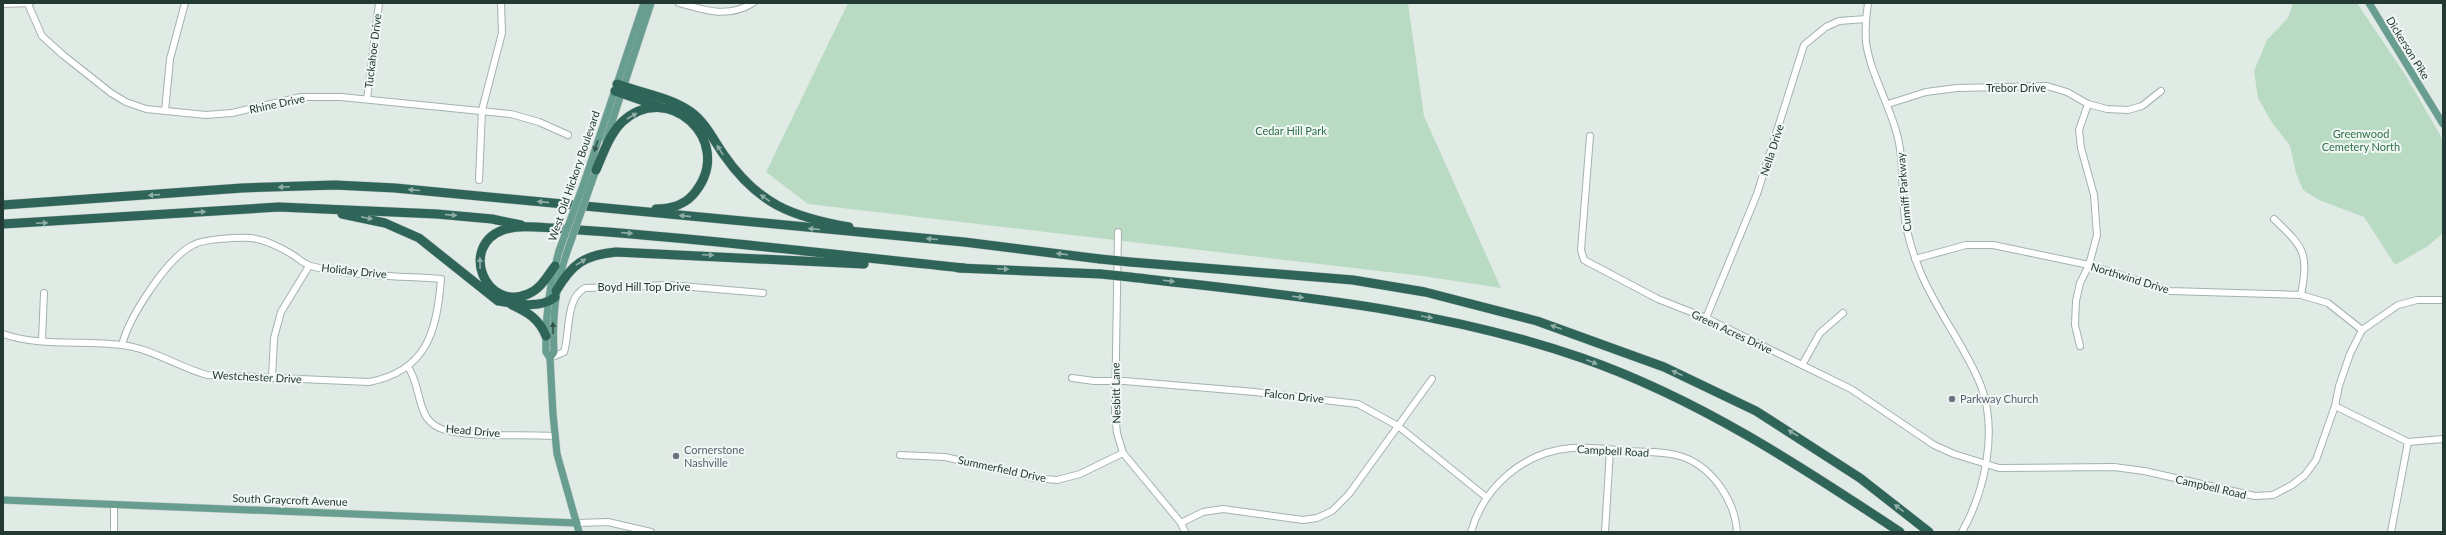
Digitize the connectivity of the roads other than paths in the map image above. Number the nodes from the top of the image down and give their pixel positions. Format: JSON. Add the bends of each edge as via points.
{"nodes":[{"id":1,"x":29,"y":3,"type":"edge"},
{"id":2,"x":185,"y":3,"type":"edge"},
{"id":3,"x":379,"y":3,"type":"edge"},
{"id":4,"x":501,"y":3,"type":"edge"},
{"id":5,"x":644,"y":3,"type":"edge"},
{"id":6,"x":651,"y":3,"type":"edge"},
{"id":7,"x":679,"y":3,"type":"edge"},
{"id":8,"x":753,"y":3,"type":"edge"},
{"id":9,"x":1868,"y":3,"type":"edge"},
{"id":10,"x":2369,"y":3,"type":"edge"},
{"id":11,"x":3,"y":4,"type":"edge"},
{"id":12,"x":1866,"y":19,"type":"junction"},
{"id":13,"x":619,"y":89,"type":"junction"},
{"id":14,"x":2161,"y":91,"type":"dead end"},
{"id":15,"x":367,"y":99,"type":"junction"},
{"id":16,"x":1888,"y":104,"type":"junction"},
{"id":17,"x":2088,"y":104,"type":"junction"},
{"id":18,"x":482,"y":110,"type":"junction"},
{"id":19,"x":165,"y":111,"type":"junction"},
{"id":20,"x":675,"y":112,"type":"junction"},
{"id":21,"x":2443,"y":124,"type":"edge"},
{"id":22,"x":568,"y":135,"type":"dead end"},
{"id":23,"x":1590,"y":136,"type":"dead end"},
{"id":24,"x":596,"y":170,"type":"junction"},
{"id":25,"x":480,"y":180,"type":"dead end"},
{"id":26,"x":587,"y":183,"type":"junction"},
{"id":27,"x":3,"y":206,"type":"edge"},
{"id":28,"x":596,"y":207,"type":"junction"},
{"id":29,"x":315,"y":209,"type":"junction"},
{"id":30,"x":2274,"y":219,"type":"dead end"},
{"id":31,"x":3,"y":224,"type":"edge"},
{"id":32,"x":532,"y":227,"type":"junction"},
{"id":33,"x":1118,"y":232,"type":"dead end"},
{"id":34,"x":909,"y":237,"type":"junction"},
{"id":35,"x":563,"y":251,"type":"junction"},
{"id":36,"x":1916,"y":259,"type":"junction"},
{"id":37,"x":2088,"y":265,"type":"junction"},
{"id":38,"x":309,"y":266,"type":"junction"},
{"id":39,"x":555,"y":266,"type":"junction"},
{"id":40,"x":964,"y":268,"type":"junction"},
{"id":41,"x":44,"y":293,"type":"dead end"},
{"id":42,"x":763,"y":293,"type":"dead end"},
{"id":43,"x":440,"y":294,"type":"joint"},
{"id":44,"x":555,"y":294,"type":"junction"},
{"id":45,"x":2301,"y":295,"type":"junction"},
{"id":46,"x":2443,"y":300,"type":"edge"},
{"id":47,"x":509,"y":303,"type":"junction"},
{"id":48,"x":546,"y":304,"type":"junction"},
{"id":49,"x":1844,"y":312,"type":"dead end"},
{"id":50,"x":1706,"y":318,"type":"junction"},
{"id":51,"x":2362,"y":330,"type":"junction"},
{"id":52,"x":3,"y":334,"type":"edge"},
{"id":53,"x":546,"y":336,"type":"junction"},
{"id":54,"x":42,"y":340,"type":"junction"},
{"id":55,"x":122,"y":345,"type":"junction"},
{"id":56,"x":2080,"y":346,"type":"dead end"},
{"id":57,"x":550,"y":358,"type":"junction"},
{"id":58,"x":1802,"y":365,"type":"junction"},
{"id":59,"x":408,"y":367,"type":"junction"},
{"id":60,"x":272,"y":378,"type":"junction"},
{"id":61,"x":1072,"y":378,"type":"dead end"},
{"id":62,"x":1432,"y":379,"type":"dead end"},
{"id":63,"x":1115,"y":382,"type":"junction"},
{"id":64,"x":2335,"y":406,"type":"junction"},
{"id":65,"x":1398,"y":426,"type":"junction"},
{"id":66,"x":554,"y":436,"type":"junction"},
{"id":67,"x":2443,"y":439,"type":"edge"},
{"id":68,"x":2408,"y":442,"type":"junction"},
{"id":69,"x":1610,"y":450,"type":"junction"},
{"id":70,"x":1123,"y":453,"type":"junction"},
{"id":71,"x":900,"y":455,"type":"dead end"},
{"id":72,"x":1987,"y":464,"type":"junction"},
{"id":73,"x":1486,"y":497,"type":"junction"},
{"id":74,"x":3,"y":500,"type":"edge"},
{"id":75,"x":114,"y":505,"type":"junction"},
{"id":76,"x":577,"y":523,"type":"junction"},
{"id":77,"x":1181,"y":523,"type":"junction"},
{"id":78,"x":114,"y":532,"type":"edge"},
{"id":79,"x":579,"y":532,"type":"edge"},
{"id":80,"x":651,"y":532,"type":"edge"},
{"id":81,"x":1185,"y":532,"type":"edge"},
{"id":82,"x":1471,"y":532,"type":"edge"},
{"id":83,"x":1605,"y":532,"type":"edge"},
{"id":84,"x":1737,"y":532,"type":"edge"},
{"id":85,"x":1900,"y":532,"type":"edge"},
{"id":86,"x":1930,"y":532,"type":"edge"},
{"id":87,"x":1962,"y":532,"type":"edge"},
{"id":88,"x":2391,"y":532,"type":"edge"}],
"edges":[{"from":1,"to":11,"type":"street"},
{"from":1,"to":19,"type":"street","name":"Rhine Drive","via":[[42,36],[92,79],[126,102],[146,109]]},
{"from":2,"to":19,"type":"street","via":[[170,59]]},
{"from":3,"to":15,"type":"street","name":"Tuckahoe Drive"},
{"from":4,"to":18,"type":"street","via":[[502,33]]},
{"from":5,"to":13,"type":"main road","name":"West Old Hickory Boulevard"},
{"from":6,"to":13,"type":"main road","name":"West Old Hickory Boulevard"},
{"from":7,"to":8,"type":"street","via":[[719,13],[734,11]]},
{"from":9,"to":12,"type":"street","name":"Cunniff Parkway"},
{"from":10,"to":21,"type":"main road","name":"Dickerson Pike"},
{"from":12,"to":16,"type":"street","name":"Cunniff Parkway","via":[[1866,43]]},
{"from":12,"to":50,"type":"street","name":"Nella Drive","via":[[1839,21],[1826,26],[1804,45],[1757,194]]},
{"from":13,"to":20,"type":"highway"},
{"from":13,"to":24,"type":"main road","name":"West Old Hickory Boulevard"},
{"from":13,"to":26,"type":"main road","name":"West Old Hickory Boulevard","one_way":true},
{"from":34,"to":13,"type":"highway","one_way":true,"via":[[812,220],[780,208],[744,181],[702,122],[691,112],[677,104]]},
{"from":14,"to":17,"type":"street","name":"Trebor Drive","via":[[2142,106],[2128,110],[2107,109]]},
{"from":15,"to":18,"type":"street","name":"Rhine Drive"},
{"from":15,"to":19,"type":"street","name":"Rhine Drive","via":[[301,97],[232,113]]},
{"from":16,"to":17,"type":"street","name":"Trebor Drive","via":[[1926,92],[1957,88],[2047,86],[2067,92]]},
{"from":16,"to":36,"type":"street","name":"Cunniff Parkway","via":[[1900,148],[1904,210],[1908,237]]},
{"from":17,"to":37,"type":"street","via":[[2079,130],[2096,211],[2097,235]]},
{"from":18,"to":22,"type":"street","name":"Rhine Drive","via":[[518,116]]},
{"from":18,"to":25,"type":"street"},
{"from":24,"to":20,"type":"highway","one_way":true,"via":[[608,141],[627,118],[650,109]]},
{"from":20,"to":28,"type":"highway","via":[[691,121],[706,144],[707,170],[704,180],[694,194],[682,204],[660,209]]},
{"from":23,"to":50,"type":"street","name":"Green Acres Drive","via":[[1582,250],[1584,260],[1658,299]]},
{"from":24,"to":26,"type":"main road","name":"West Old Hickory Boulevard"},
{"from":26,"to":35,"type":"main road","name":"West Old Hickory Boulevard","bridge":true},
{"from":28,"to":27,"type":"highway","one_way":true,"via":[[403,188],[335,185],[242,188]]},
{"from":34,"to":28,"type":"highway","one_way":true},
{"from":31,"to":29,"type":"highway","one_way":true,"via":[[248,208]]},
{"from":29,"to":32,"type":"highway","one_way":true,"via":[[484,218]]},
{"from":29,"to":47,"type":"highway","one_way":true,"via":[[385,223],[414,235],[488,294],[498,301]]},
{"from":30,"to":45,"type":"street","via":[[2300,244],[2305,276]]},
{"from":39,"to":32,"type":"highway","one_way":true,"via":[[540,286],[529,294],[520,296],[496,293],[484,280],[479,260],[489,239],[508,229]]},
{"from":32,"to":40,"type":"highway","one_way":true,"via":[[627,233]]},
{"from":33,"to":63,"type":"street","name":"Nesbitt Lane"},
{"from":86,"to":34,"type":"highway","one_way":true,"bridge":true,"via":[[1860,478],[1756,411],[1664,367],[1537,321],[1425,292],[1353,280],[1130,262]]},
{"from":35,"to":39,"type":"main road","name":"West Old Hickory Boulevard"},
{"from":35,"to":44,"type":"main road","name":"West Old Hickory Boulevard"},
{"from":36,"to":37,"type":"street","name":"Northwind Drive","via":[[1966,245],[1994,245]]},
{"from":36,"to":72,"type":"street","name":"Cunniff Parkway","via":[[1924,282],[1981,386],[1988,437]]},
{"from":37,"to":45,"type":"street","name":"Northwind Drive","via":[[2170,292]]},
{"from":37,"to":56,"type":"street","via":[[2076,301],[2075,325]]},
{"from":38,"to":43,"type":"street","name":"Holiday Drive","via":[[336,271],[441,279]]},
{"from":38,"to":55,"type":"street","name":"Holiday Drive","via":[[280,248],[250,238],[193,244],[178,255],[143,301],[130,320]]},
{"from":38,"to":60,"type":"street","via":[[281,312],[274,338]]},
{"from":39,"to":48,"type":"main road","name":"West Old Hickory Boulevard"},
{"from":44,"to":40,"type":"highway","one_way":true,"via":[[567,272],[578,263],[595,254],[616,252]]},
{"from":40,"to":85,"type":"highway","one_way":true,"bridge":true,"via":[[1101,274],[1354,304],[1465,325],[1562,351],[1661,391],[1710,415],[1788,458]]},
{"from":41,"to":54,"type":"street"},
{"from":42,"to":57,"type":"street","name":"Boyd Hill Top Drive","via":[[669,285],[585,288],[574,301],[564,352]]},
{"from":43,"to":59,"type":"street","name":"Westchester Drive","via":[[428,343]]},
{"from":44,"to":48,"type":"highway"},
{"from":57,"to":44,"type":"main road","name":"West Old Hickory Boulevard","one_way":true,"via":[[554,352]]},
{"from":45,"to":51,"type":"street","name":"Northwind Drive","via":[[2328,303]]},
{"from":46,"to":51,"type":"street","via":[[2417,300],[2398,305]]},
{"from":47,"to":48,"type":"highway"},
{"from":47,"to":53,"type":"highway","via":[[533,316]]},
{"from":48,"to":53,"type":"main road","name":"West Old Hickory Boulevard"},
{"from":49,"to":58,"type":"street","via":[[1820,333]]},
{"from":50,"to":58,"type":"street","name":"Green Acres Drive"},
{"from":51,"to":64,"type":"street","name":"Campbell Road","via":[[2339,386]]},
{"from":52,"to":54,"type":"street","name":"Westchester Drive"},
{"from":53,"to":57,"type":"main road","name":"West Old Hickory Boulevard","via":[[546,352]]},
{"from":54,"to":55,"type":"street","name":"Westchester Drive"},
{"from":55,"to":60,"type":"street","name":"Westchester Drive","via":[[143,350],[207,375]]},
{"from":57,"to":66,"type":"main road","name":"West Old Hickory Boulevard"},
{"from":58,"to":72,"type":"street","name":"Green Acres Drive","via":[[1850,389],[1934,445]]},
{"from":59,"to":60,"type":"street","name":"Westchester Drive","via":[[387,378],[369,382]]},
{"from":59,"to":66,"type":"street","name":"Head Drive","via":[[424,412],[431,422],[441,429],[473,433]]},
{"from":61,"to":63,"type":"street","name":"Falcon Drive"},
{"from":62,"to":65,"type":"street"},
{"from":63,"to":65,"type":"street","name":"Falcon Drive","via":[[1196,386],[1337,400],[1358,404]]},
{"from":63,"to":70,"type":"street","name":"Nesbitt Lane","via":[[1115,423]]},
{"from":64,"to":68,"type":"street"},
{"from":64,"to":72,"type":"street","name":"Campbell Road","via":[[2316,460],[2292,485],[2273,495],[2247,496],[2144,471],[2114,467],[1999,468]]},
{"from":65,"to":73,"type":"street","name":"Falcon Drive"},
{"from":65,"to":77,"type":"street","via":[[1344,501],[1321,517],[1298,520],[1223,509],[1202,512]]},
{"from":66,"to":76,"type":"main road","name":"West Old Hickory Boulevard"},
{"from":67,"to":68,"type":"street"},
{"from":68,"to":88,"type":"street"},
{"from":69,"to":73,"type":"street","name":"Campbell Road","via":[[1572,448],[1546,453],[1528,460],[1507,475]]},
{"from":69,"to":83,"type":"street"},
{"from":69,"to":84,"type":"street","name":"Campbell Road","via":[[1673,454],[1692,461],[1719,486],[1733,511]]},
{"from":70,"to":71,"type":"street","name":"Summerfield Drive","via":[[1080,474],[1057,480],[1037,478],[945,457]]},
{"from":70,"to":77,"type":"street","name":"Nesbitt Lane"},
{"from":72,"to":87,"type":"street","name":"Cunniff Parkway","via":[[1981,487]]},
{"from":73,"to":82,"type":"street","name":"Campbell Road"},
{"from":74,"to":75,"type":"main road","name":"South Graycroft Avenue"},
{"from":75,"to":76,"type":"main road","name":"South Graycroft Avenue"},
{"from":75,"to":78,"type":"street"},
{"from":76,"to":79,"type":"main road","name":"West Old Hickory Boulevard"},
{"from":76,"to":80,"type":"street","via":[[608,522]]},
{"from":77,"to":81,"type":"street","name":"Nesbitt Lane"}]}
